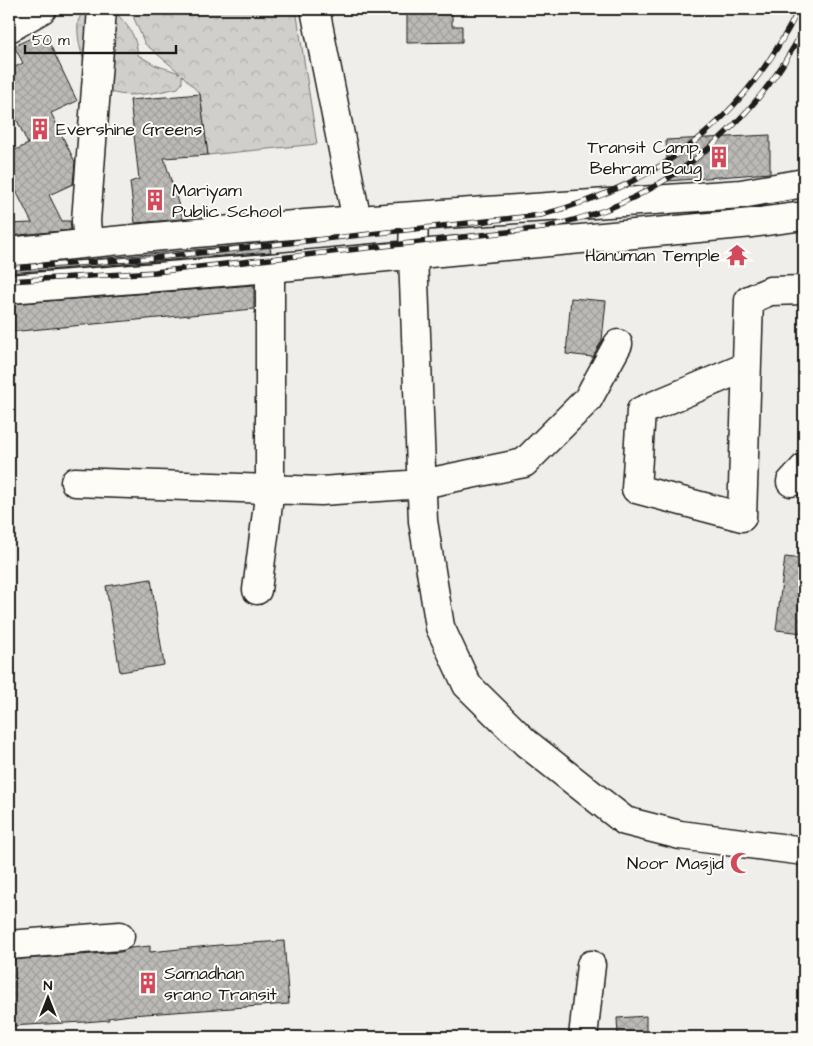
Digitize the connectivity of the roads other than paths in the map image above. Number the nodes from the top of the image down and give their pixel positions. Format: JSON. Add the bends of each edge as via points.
{"nodes":[{"id":1,"x":42,"y":9,"type":"edge"},
{"id":2,"x":102,"y":9,"type":"edge"},
{"id":3,"x":315,"y":9,"type":"edge"},
{"id":4,"x":9,"y":28,"type":"edge"},
{"id":5,"x":804,"y":183,"type":"edge"},
{"id":6,"x":804,"y":216,"type":"edge"},
{"id":7,"x":414,"y":217,"type":"junction"},
{"id":8,"x":357,"y":221,"type":"junction"},
{"id":9,"x":88,"y":243,"type":"junction"},
{"id":10,"x":9,"y":252,"type":"edge"},
{"id":11,"x":413,"y":255,"type":"junction"},
{"id":12,"x":270,"y":268,"type":"junction"},
{"id":13,"x":9,"y":288,"type":"edge"},
{"id":14,"x":804,"y":290,"type":"edge"},
{"id":15,"x":618,"y":344,"type":"dead end"},
{"id":16,"x":746,"y":367,"type":"junction"},
{"id":17,"x":75,"y":482,"type":"dead end"},
{"id":18,"x":422,"y":484,"type":"junction"},
{"id":19,"x":270,"y":489,"type":"junction"},
{"id":20,"x":257,"y":590,"type":"dead end"},
{"id":21,"x":804,"y":851,"type":"edge"},
{"id":22,"x":120,"y":936,"type":"dead end"},
{"id":23,"x":9,"y":945,"type":"edge"},
{"id":24,"x":592,"y":965,"type":"dead end"},
{"id":25,"x":584,"y":1037,"type":"edge"}],
"edges":[{"from":1,"to":4,"type":"street"},
{"from":2,"to":9,"type":"street","via":[[86,221]]},
{"from":3,"to":8,"type":"street"},
{"from":5,"to":7,"type":"street","via":[[741,194]]},
{"from":6,"to":11,"type":"street"},
{"from":7,"to":8,"type":"street"},
{"from":7,"to":11,"type":"street"},
{"from":8,"to":9,"type":"street"},
{"from":9,"to":10,"type":"street"},
{"from":11,"to":12,"type":"street"},
{"from":11,"to":18,"type":"street"},
{"from":12,"to":13,"type":"street"},
{"from":12,"to":19,"type":"street"},
{"from":14,"to":16,"type":"street","via":[[770,291],[749,300]]},
{"from":15,"to":18,"type":"street","via":[[588,399],[524,463]]},
{"from":16,"to":16,"type":"street","via":[[742,517],[636,489],[641,411]]},
{"from":17,"to":19,"type":"street"},
{"from":18,"to":19,"type":"street","via":[[321,491]]},
{"from":18,"to":21,"type":"street","via":[[423,521],[440,627],[468,685],[526,743],[625,821],[680,835]]},
{"from":19,"to":20,"type":"street"},
{"from":22,"to":23,"type":"street"},
{"from":24,"to":25,"type":"street"}]}
